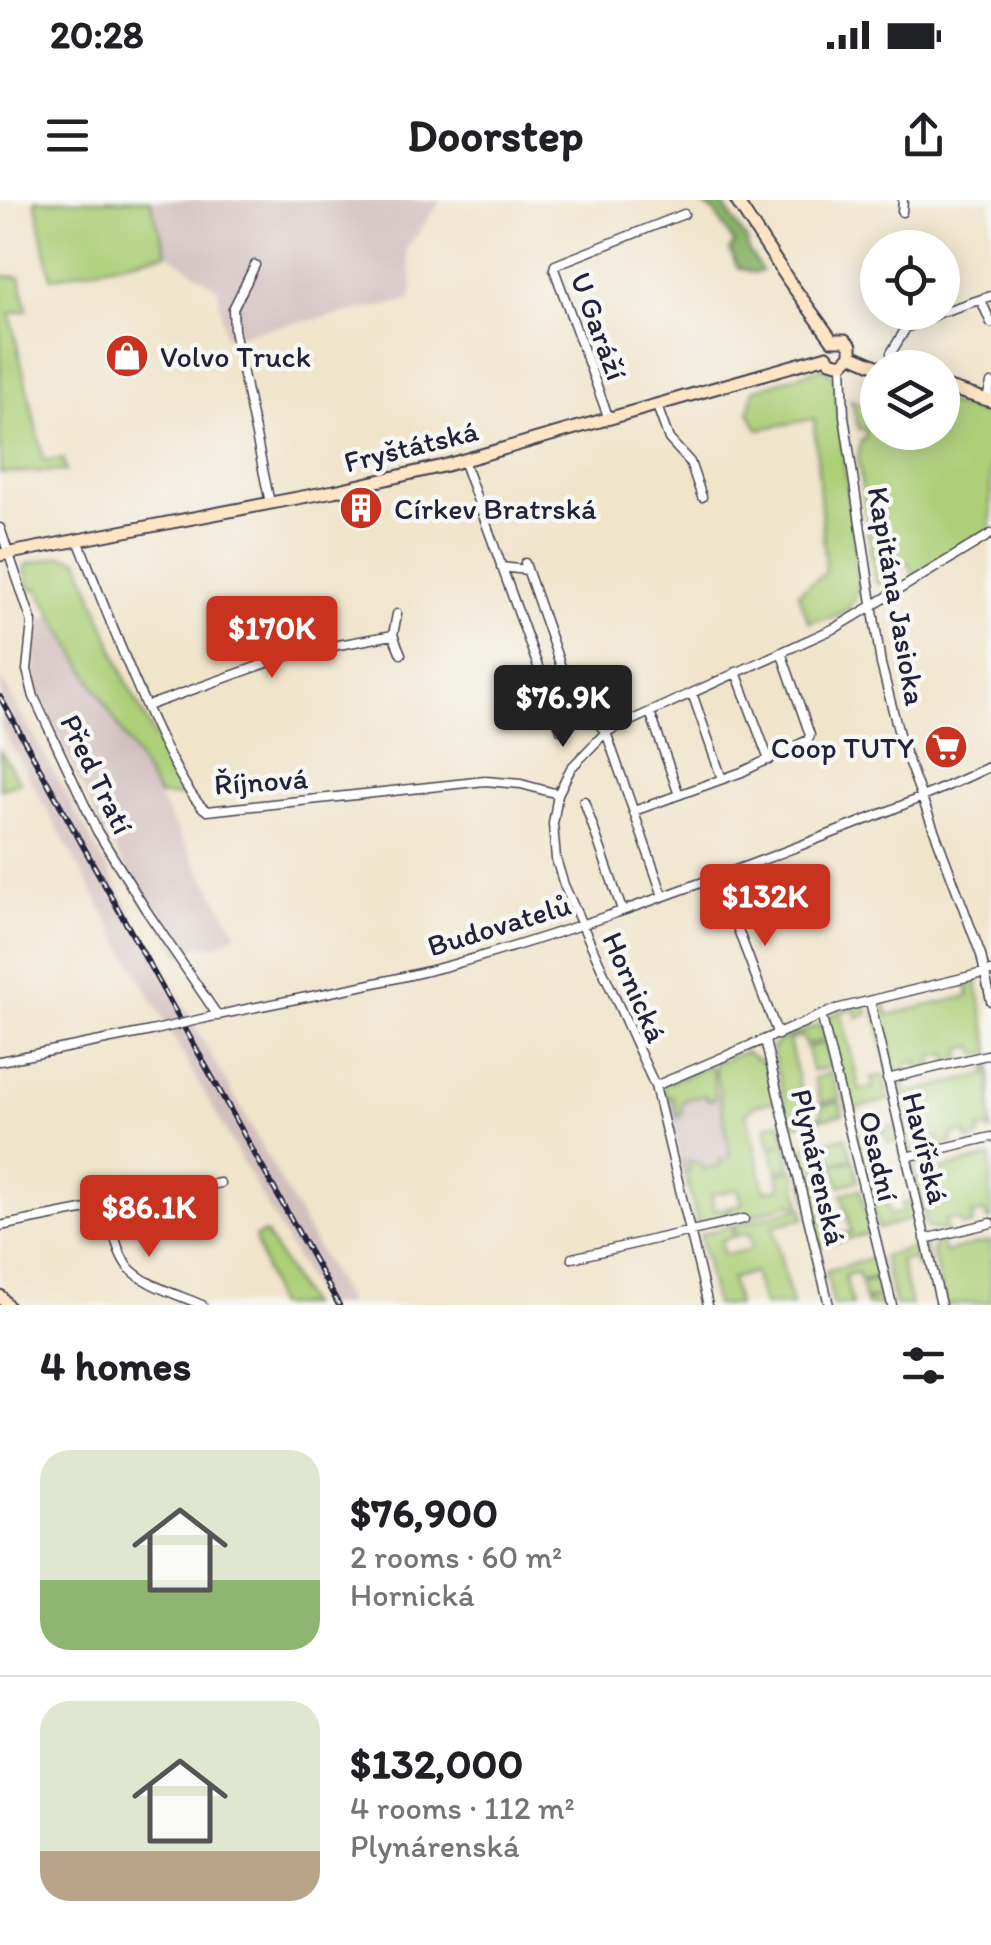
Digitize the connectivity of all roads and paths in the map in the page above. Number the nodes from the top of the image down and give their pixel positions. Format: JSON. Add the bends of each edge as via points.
{"nodes":[{"id":1,"x":736,"y":200,"type":"edge"},
{"id":2,"x":904,"y":200,"type":"edge"},
{"id":3,"x":902,"y":212,"type":"dead end"},
{"id":4,"x":684,"y":214,"type":"dead end"},
{"id":5,"x":255,"y":265,"type":"dead end"},
{"id":6,"x":991,"y":296,"type":"edge"},
{"id":7,"x":980,"y":300,"type":"junction"},
{"id":8,"x":960,"y":306,"type":"edge"},
{"id":9,"x":991,"y":323,"type":"edge"},
{"id":10,"x":832,"y":340,"type":"junction"},
{"id":11,"x":827,"y":356,"type":"junction"},
{"id":12,"x":846,"y":360,"type":"junction"},
{"id":13,"x":860,"y":363,"type":"edge"},
{"id":14,"x":991,"y":383,"type":"edge"},
{"id":15,"x":960,"y":391,"type":"edge"},
{"id":16,"x":989,"y":400,"type":"edge"},
{"id":17,"x":657,"y":406,"type":"junction"},
{"id":18,"x":609,"y":419,"type":"junction"},
{"id":19,"x":463,"y":460,"type":"junction"},
{"id":20,"x":702,"y":497,"type":"dead end"},
{"id":21,"x":270,"y":503,"type":"junction"},
{"id":22,"x":0,"y":528,"type":"edge"},
{"id":23,"x":991,"y":534,"type":"edge"},
{"id":24,"x":78,"y":540,"type":"junction"},
{"id":25,"x":5,"y":554,"type":"edge"},
{"id":26,"x":502,"y":567,"type":"junction"},
{"id":27,"x":872,"y":606,"type":"junction"},
{"id":28,"x":397,"y":614,"type":"dead end"},
{"id":29,"x":393,"y":635,"type":"junction"},
{"id":30,"x":781,"y":652,"type":"junction"},
{"id":31,"x":401,"y":654,"type":"dead end"},
{"id":32,"x":736,"y":672,"type":"junction"},
{"id":33,"x":692,"y":693,"type":"junction"},
{"id":34,"x":146,"y":706,"type":"junction"},
{"id":35,"x":650,"y":712,"type":"junction"},
{"id":36,"x":560,"y":730,"type":"dead end"},
{"id":37,"x":606,"y":732,"type":"junction"},
{"id":38,"x":768,"y":760,"type":"junction"},
{"id":39,"x":991,"y":766,"type":"edge"},
{"id":40,"x":722,"y":780,"type":"junction"},
{"id":41,"x":558,"y":794,"type":"junction"},
{"id":42,"x":679,"y":795,"type":"junction"},
{"id":43,"x":921,"y":800,"type":"junction"},
{"id":44,"x":584,"y":802,"type":"dead end"},
{"id":45,"x":634,"y":811,"type":"junction"},
{"id":46,"x":718,"y":877,"type":"junction"},
{"id":47,"x":663,"y":896,"type":"junction"},
{"id":48,"x":622,"y":910,"type":"junction"},
{"id":49,"x":582,"y":924,"type":"junction"},
{"id":50,"x":991,"y":952,"type":"edge"},
{"id":51,"x":980,"y":956,"type":"junction"},
{"id":52,"x":988,"y":972,"type":"edge"},
{"id":53,"x":870,"y":1001,"type":"junction"},
{"id":54,"x":991,"y":1001,"type":"edge"},
{"id":55,"x":218,"y":1016,"type":"junction"},
{"id":56,"x":822,"y":1018,"type":"junction"},
{"id":57,"x":778,"y":1036,"type":"junction"},
{"id":58,"x":765,"y":1040,"type":"junction"},
{"id":59,"x":991,"y":1054,"type":"edge"},
{"id":60,"x":0,"y":1061,"type":"edge"},
{"id":61,"x":887,"y":1080,"type":"junction"},
{"id":62,"x":655,"y":1086,"type":"junction"},
{"id":63,"x":991,"y":1138,"type":"edge"},
{"id":64,"x":906,"y":1157,"type":"junction"},
{"id":65,"x":220,"y":1183,"type":"dead end"},
{"id":66,"x":108,"y":1204,"type":"junction"},
{"id":67,"x":744,"y":1219,"type":"dead end"},
{"id":68,"x":991,"y":1222,"type":"edge"},
{"id":69,"x":0,"y":1226,"type":"edge"},
{"id":70,"x":691,"y":1231,"type":"junction"},
{"id":71,"x":925,"y":1239,"type":"junction"},
{"id":72,"x":572,"y":1258,"type":"dead end"},
{"id":73,"x":0,"y":1296,"type":"edge"},
{"id":74,"x":7,"y":1305,"type":"edge"},
{"id":75,"x":202,"y":1305,"type":"edge"},
{"id":76,"x":708,"y":1305,"type":"edge"},
{"id":77,"x":829,"y":1305,"type":"edge"},
{"id":78,"x":892,"y":1305,"type":"edge"},
{"id":79,"x":941,"y":1305,"type":"edge"}],
"edges":[{"from":1,"to":10,"type":"street"},
{"from":2,"to":3,"type":"street"},
{"from":4,"to":18,"type":"street","name":"U Garáží","via":[[555,265]]},
{"from":5,"to":21,"type":"street","via":[[234,309],[234,330]]},
{"from":6,"to":7,"type":"street"},
{"from":7,"to":8,"type":"street"},
{"from":7,"to":9,"type":"street"},
{"from":10,"to":11,"type":"street"},
{"from":10,"to":12,"type":"street","via":[[851,346]]},
{"from":11,"to":12,"type":"street"},
{"from":11,"to":17,"type":"street","name":"Fryštátská"},
{"from":12,"to":13,"type":"street"},
{"from":12,"to":27,"type":"street","name":"Kapitána Jasioka","via":[[844,416]]},
{"from":14,"to":16,"type":"street"},
{"from":15,"to":16,"type":"street"},
{"from":17,"to":18,"type":"street","name":"Fryštátská"},
{"from":17,"to":20,"type":"street"},
{"from":18,"to":19,"type":"street","name":"Fryštátská"},
{"from":19,"to":21,"type":"street","name":"Fryštátská"},
{"from":19,"to":26,"type":"street"},
{"from":21,"to":24,"type":"street","name":"Fryštátská"},
{"from":22,"to":25,"type":"street","name":"Před Tratí"},
{"from":23,"to":27,"type":"street"},
{"from":24,"to":25,"type":"street","name":"Fryštátská"},
{"from":24,"to":34,"type":"street","name":"Říjnová"},
{"from":25,"to":55,"type":"street","name":"Před Tratí","via":[[32,622],[27,670],[34,697],[97,831]]},
{"from":26,"to":36,"type":"street"},
{"from":26,"to":37,"type":"street","via":[[526,567],[569,690]]},
{"from":27,"to":30,"type":"street"},
{"from":27,"to":43,"type":"street","name":"Kapitána Jasioka","via":[[881,664]]},
{"from":28,"to":29,"type":"street"},
{"from":29,"to":31,"type":"street"},
{"from":29,"to":34,"type":"street","via":[[295,653]]},
{"from":30,"to":32,"type":"street"},
{"from":30,"to":38,"type":"street","via":[[810,738]]},
{"from":32,"to":33,"type":"street"},
{"from":32,"to":38,"type":"street"},
{"from":33,"to":35,"type":"street"},
{"from":33,"to":40,"type":"street"},
{"from":34,"to":41,"type":"street","name":"Říjnová","via":[[198,806],[207,811],[484,781]]},
{"from":35,"to":37,"type":"street"},
{"from":35,"to":42,"type":"street"},
{"from":37,"to":41,"type":"street","via":[[571,768]]},
{"from":37,"to":45,"type":"street"},
{"from":38,"to":40,"type":"street"},
{"from":39,"to":43,"type":"street","name":"Budovatelů"},
{"from":40,"to":42,"type":"street"},
{"from":41,"to":49,"type":"street","name":"Hornická","via":[[556,858]]},
{"from":42,"to":45,"type":"street"},
{"from":43,"to":46,"type":"street","name":"Budovatelů"},
{"from":43,"to":51,"type":"street","name":"Kapitána Jasioka"},
{"from":44,"to":48,"type":"street"},
{"from":45,"to":47,"type":"street"},
{"from":46,"to":47,"type":"street","name":"Budovatelů"},
{"from":46,"to":57,"type":"street"},
{"from":47,"to":48,"type":"street","name":"Budovatelů"},
{"from":48,"to":49,"type":"street","name":"Budovatelů"},
{"from":49,"to":55,"type":"street","name":"Budovatelů","via":[[451,965]]},
{"from":49,"to":62,"type":"street","name":"Hornická"},
{"from":50,"to":51,"type":"street"},
{"from":51,"to":52,"type":"street","name":"Kapitána Jasioka"},
{"from":52,"to":53,"type":"street"},
{"from":52,"to":54,"type":"street","name":"Kapitána Jasioka"},
{"from":53,"to":56,"type":"street"},
{"from":53,"to":61,"type":"street","name":"Havířská"},
{"from":55,"to":60,"type":"street","name":"Budovatelů","bridge":true},
{"from":56,"to":57,"type":"street"},
{"from":56,"to":78,"type":"street","name":"Osadní"},
{"from":57,"to":58,"type":"street"},
{"from":58,"to":62,"type":"street"},
{"from":58,"to":77,"type":"street","name":"Plynárenská"},
{"from":59,"to":61,"type":"street"},
{"from":61,"to":64,"type":"street","name":"Havířská"},
{"from":62,"to":70,"type":"street","name":"Hornická"},
{"from":63,"to":64,"type":"street"},
{"from":64,"to":71,"type":"street","name":"Havířská"},
{"from":65,"to":66,"type":"street"},
{"from":66,"to":69,"type":"street"},
{"from":66,"to":75,"type":"street","via":[[128,1267]]},
{"from":67,"to":70,"type":"street"},
{"from":68,"to":71,"type":"street"},
{"from":70,"to":72,"type":"street"},
{"from":70,"to":76,"type":"street","name":"Hornická"},
{"from":71,"to":79,"type":"street","name":"Havířská"},
{"from":73,"to":74,"type":"street"}]}
